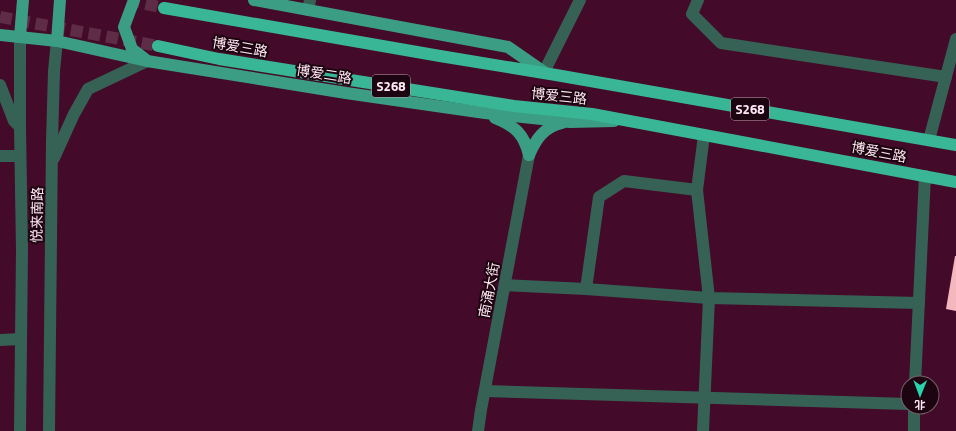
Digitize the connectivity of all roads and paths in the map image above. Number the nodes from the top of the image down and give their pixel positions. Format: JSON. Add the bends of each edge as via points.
{"nodes":[{"id":1,"x":23,"y":0,"type":"edge"},
{"id":2,"x":60,"y":0,"type":"edge"},
{"id":3,"x":134,"y":0,"type":"edge"},
{"id":4,"x":254,"y":0,"type":"edge"},
{"id":5,"x":580,"y":0,"type":"edge"},
{"id":6,"x":698,"y":0,"type":"edge"},
{"id":7,"x":309,"y":5,"type":"edge"},
{"id":8,"x":164,"y":8,"type":"tunnel mouth"},
{"id":9,"x":0,"y":35,"type":"edge"},
{"id":10,"x":20,"y":37,"type":"junction"},
{"id":11,"x":956,"y":39,"type":"edge"},
{"id":12,"x":57,"y":41,"type":"junction"},
{"id":13,"x":158,"y":46,"type":"tunnel mouth"},
{"id":14,"x":147,"y":61,"type":"junction"},
{"id":15,"x":544,"y":72,"type":"junction"},
{"id":16,"x":946,"y":77,"type":"junction"},
{"id":17,"x":0,"y":85,"type":"edge"},
{"id":18,"x":485,"y":113,"type":"junction"},
{"id":19,"x":626,"y":120,"type":"junction"},
{"id":20,"x":570,"y":122,"type":"junction"},
{"id":21,"x":20,"y":127,"type":"junction"},
{"id":22,"x":704,"y":135,"type":"junction"},
{"id":23,"x":929,"y":140,"type":"junction"},
{"id":24,"x":956,"y":145,"type":"edge"},
{"id":25,"x":529,"y":155,"type":"junction"},
{"id":26,"x":0,"y":156,"type":"edge"},
{"id":27,"x":20,"y":156,"type":"junction"},
{"id":28,"x":52,"y":161,"type":"junction"},
{"id":29,"x":924,"y":176,"type":"junction"},
{"id":30,"x":956,"y":182,"type":"edge"},
{"id":31,"x":697,"y":190,"type":"junction"},
{"id":32,"x":505,"y":285,"type":"junction"},
{"id":33,"x":586,"y":289,"type":"junction"},
{"id":34,"x":709,"y":298,"type":"junction"},
{"id":35,"x":919,"y":303,"type":"junction"},
{"id":36,"x":21,"y":339,"type":"junction"},
{"id":37,"x":0,"y":340,"type":"edge"},
{"id":38,"x":915,"y":375,"type":"edge"},
{"id":39,"x":485,"y":391,"type":"junction"},
{"id":40,"x":705,"y":397,"type":"junction"},
{"id":41,"x":900,"y":404,"type":"edge"},
{"id":42,"x":914,"y":415,"type":"edge"},
{"id":43,"x":20,"y":431,"type":"edge"},
{"id":44,"x":49,"y":431,"type":"edge"},
{"id":45,"x":478,"y":431,"type":"edge"},
{"id":46,"x":703,"y":431,"type":"edge"},
{"id":47,"x":914,"y":431,"type":"edge"}],
"edges":[{"from":1,"to":10,"type":"main road","name":"悦来南路"},
{"from":2,"to":12,"type":"main road","name":"悦来南路"},
{"from":3,"to":14,"type":"main road","via":[[124,28],[132,49]]},
{"from":4,"to":7,"type":"main road"},
{"from":5,"to":15,"type":"street"},
{"from":6,"to":16,"type":"street","via":[[692,14],[720,43]]},
{"from":7,"to":15,"type":"main road","via":[[508,47]]},
{"from":8,"to":15,"type":"highway","name":"博爱三路","number":"S268"},
{"from":9,"to":10,"type":"main road"},
{"from":10,"to":12,"type":"main road","name":"博爱二路"},
{"from":10,"to":21,"type":"street","name":"悦来南路"},
{"from":11,"to":16,"type":"street"},
{"from":12,"to":14,"type":"main road","name":"博爱二路"},
{"from":12,"to":28,"type":"street","name":"悦来南路"},
{"from":13,"to":19,"type":"highway","name":"博爱三路","number":"S268","via":[[226,60],[514,106]]},
{"from":14,"to":18,"type":"main road","name":"博爱二路"},
{"from":14,"to":28,"type":"street","via":[[88,89]]},
{"from":15,"to":23,"type":"highway","name":"博爱三路","number":"S268"},
{"from":16,"to":23,"type":"street"},
{"from":17,"to":21,"type":"street","via":[[14,121]]},
{"from":18,"to":20,"type":"main road","name":"博爱二路"},
{"from":18,"to":25,"type":"main road","via":[[507,122],[518,132],[526,143]]},
{"from":19,"to":20,"type":"main road","name":"博爱二路"},
{"from":19,"to":22,"type":"highway","name":"博爱三路","number":"S268"},
{"from":20,"to":25,"type":"main road","via":[[554,125],[545,130]]},
{"from":21,"to":27,"type":"street","name":"悦来南路"},
{"from":22,"to":29,"type":"highway","name":"博爱三路","number":"S268"},
{"from":22,"to":31,"type":"street"},
{"from":23,"to":24,"type":"highway","name":"博爱三路","number":"S268"},
{"from":25,"to":32,"type":"street","name":"南涌大街"},
{"from":26,"to":27,"type":"street"},
{"from":27,"to":36,"type":"street","name":"悦来南路"},
{"from":28,"to":44,"type":"street","name":"悦来南路"},
{"from":29,"to":30,"type":"highway","name":"博爱三路","number":"S268"},
{"from":29,"to":35,"type":"street"},
{"from":31,"to":33,"type":"street","via":[[624,181],[599,197]]},
{"from":31,"to":34,"type":"street"},
{"from":32,"to":33,"type":"street"},
{"from":32,"to":39,"type":"street","name":"南涌大街"},
{"from":33,"to":34,"type":"street"},
{"from":34,"to":35,"type":"street"},
{"from":34,"to":40,"type":"street"},
{"from":35,"to":38,"type":"street"},
{"from":36,"to":37,"type":"street"},
{"from":36,"to":43,"type":"street","name":"悦来南路"},
{"from":39,"to":40,"type":"street"},
{"from":39,"to":45,"type":"street","name":"南涌大街"},
{"from":40,"to":41,"type":"street"},
{"from":40,"to":46,"type":"street"},
{"from":42,"to":47,"type":"street"}]}
